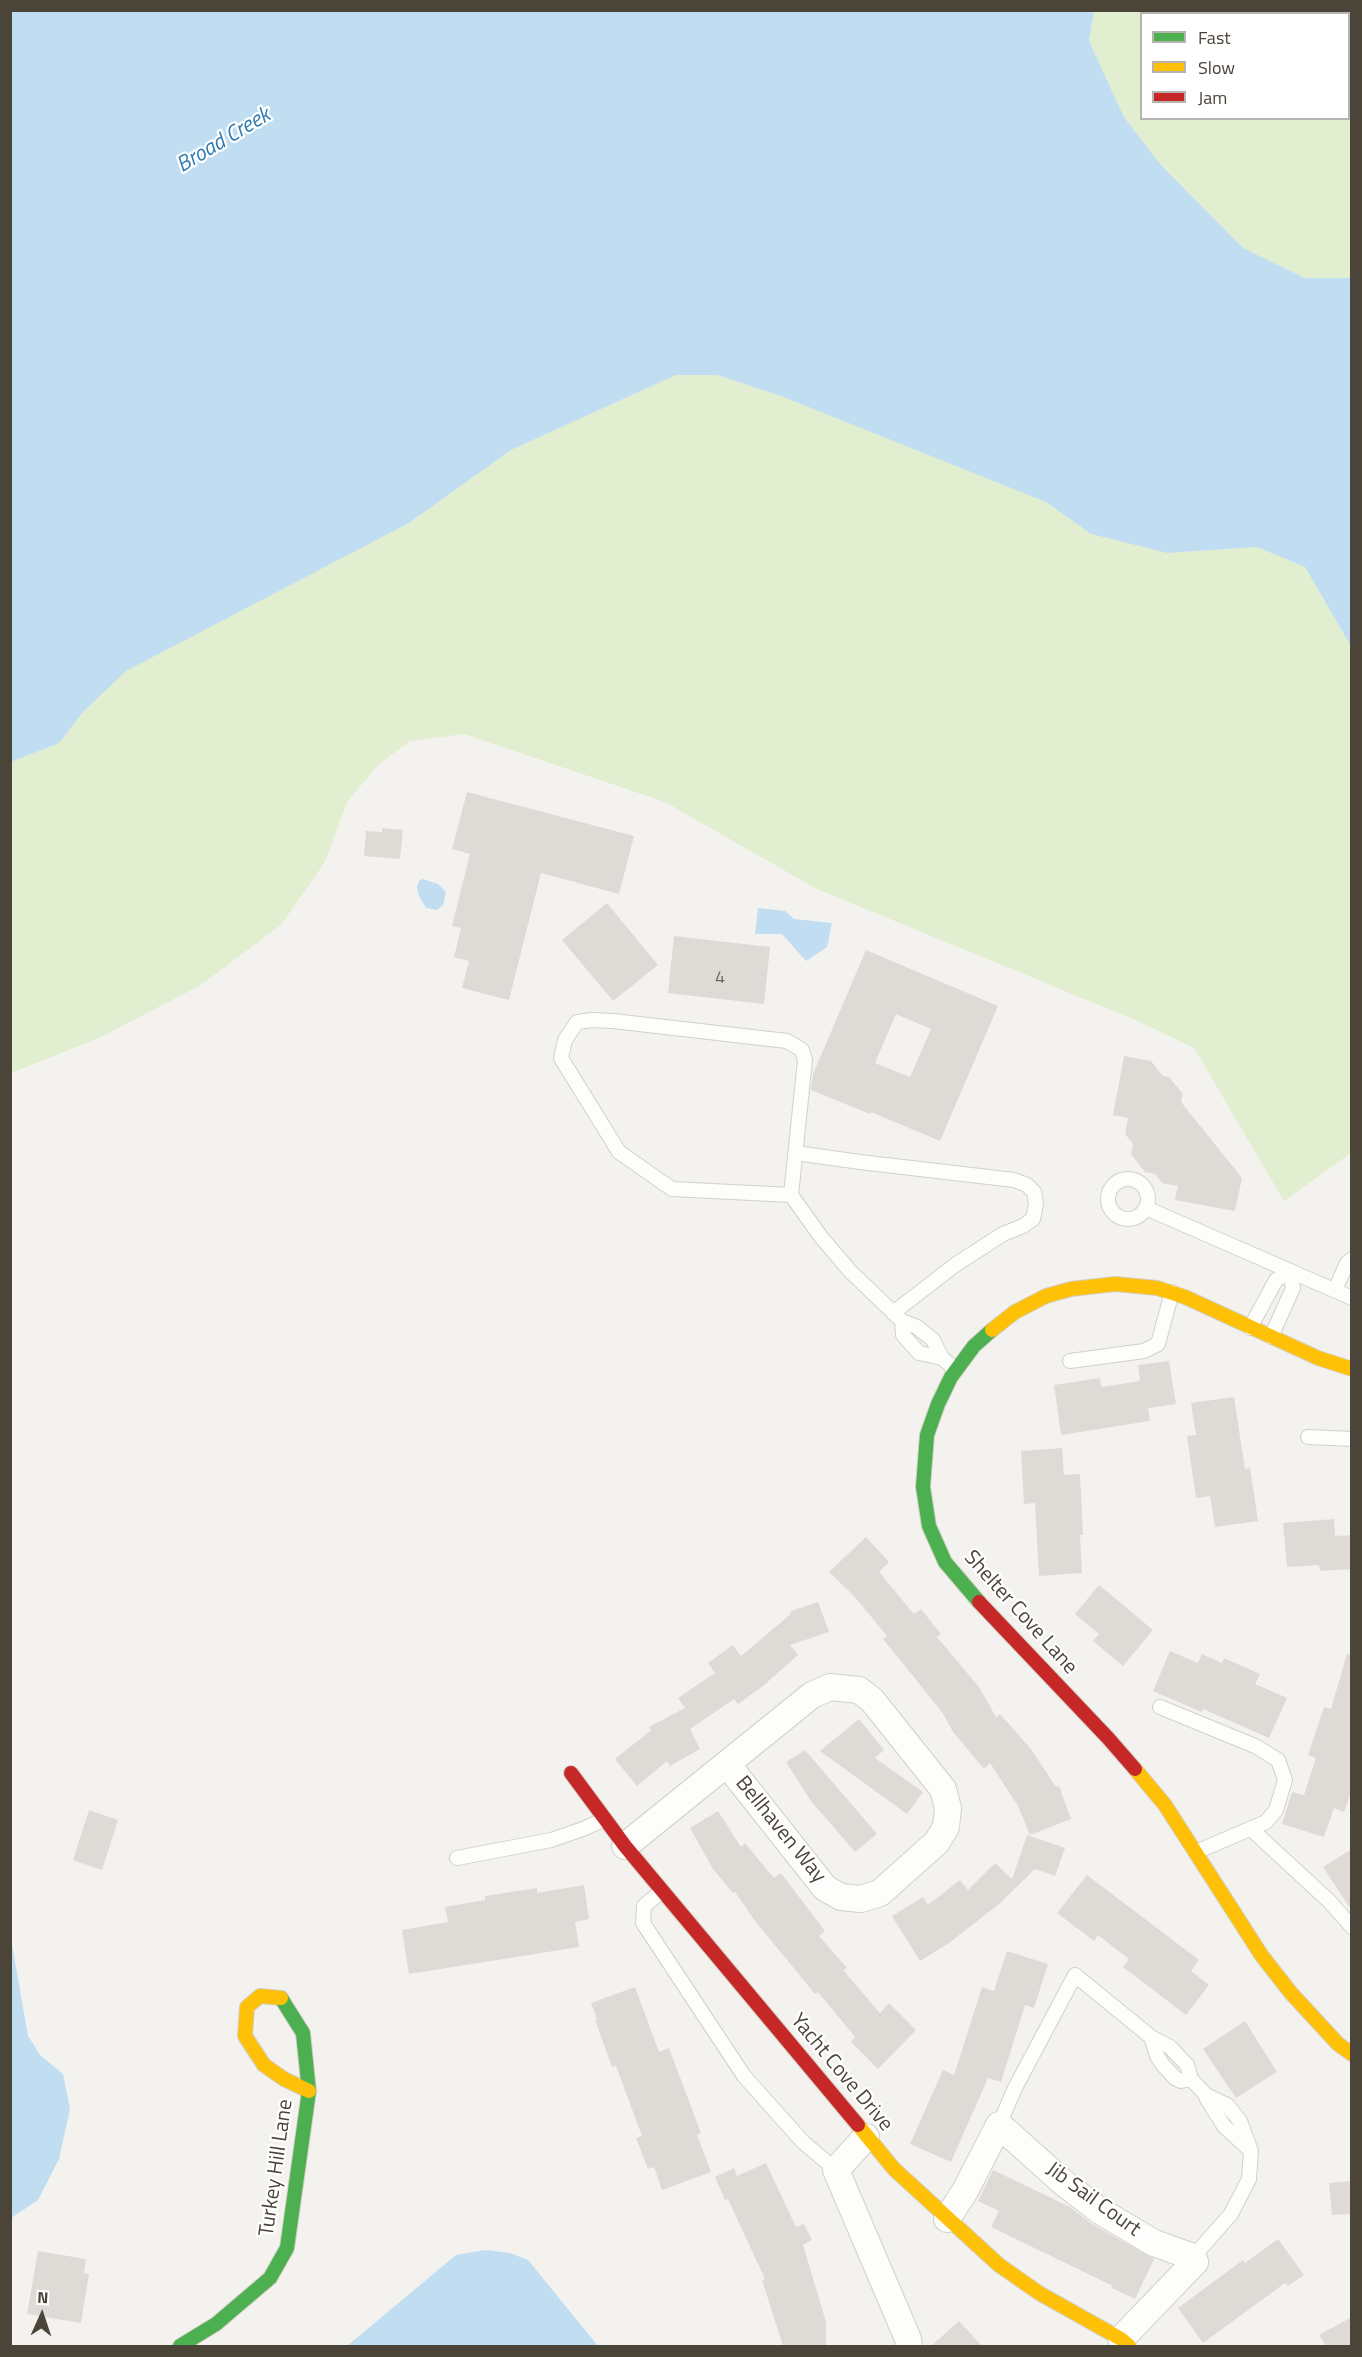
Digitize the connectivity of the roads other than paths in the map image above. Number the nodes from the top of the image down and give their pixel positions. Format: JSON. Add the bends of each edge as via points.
{"nodes":[{"id":1,"x":796,"y":1153,"type":"junction"},
{"id":2,"x":791,"y":1195,"type":"junction"},
{"id":3,"x":1146,"y":1208,"type":"dead end"},
{"id":4,"x":1352,"y":1259,"type":"edge"},
{"id":5,"x":1290,"y":1272,"type":"junction"},
{"id":6,"x":1335,"y":1290,"type":"junction"},
{"id":7,"x":1172,"y":1292,"type":"junction"},
{"id":8,"x":1352,"y":1298,"type":"edge"},
{"id":9,"x":898,"y":1317,"type":"junction"},
{"id":10,"x":1250,"y":1328,"type":"junction"},
{"id":11,"x":1270,"y":1337,"type":"junction"},
{"id":12,"x":1070,"y":1361,"type":"dead end"},
{"id":13,"x":1352,"y":1369,"type":"edge"},
{"id":14,"x":956,"y":1370,"type":"junction"},
{"id":15,"x":1308,"y":1437,"type":"dead end"},
{"id":16,"x":1352,"y":1439,"type":"edge"},
{"id":17,"x":1160,"y":1707,"type":"dead end"},
{"id":18,"x":727,"y":1764,"type":"junction"},
{"id":19,"x":571,"y":1773,"type":"dead end"},
{"id":20,"x":605,"y":1819,"type":"junction"},
{"id":21,"x":1251,"y":1829,"type":"junction"},
{"id":22,"x":625,"y":1846,"type":"junction"},
{"id":23,"x":1196,"y":1852,"type":"junction"},
{"id":24,"x":457,"y":1858,"type":"dead end"},
{"id":25,"x":662,"y":1891,"type":"junction"},
{"id":26,"x":1352,"y":1927,"type":"edge"},
{"id":27,"x":1352,"y":2055,"type":"edge"},
{"id":28,"x":309,"y":2091,"type":"junction"},
{"id":29,"x":999,"y":2125,"type":"junction"},
{"id":30,"x":866,"y":2137,"type":"junction"},
{"id":31,"x":836,"y":2170,"type":"junction"},
{"id":32,"x":947,"y":2219,"type":"junction"},
{"id":33,"x":1193,"y":2257,"type":"junction"},
{"id":34,"x":1125,"y":2343,"type":"edge"},
{"id":35,"x":180,"y":2346,"type":"edge"},
{"id":36,"x":909,"y":2346,"type":"edge"}],
"edges":[{"from":1,"to":2,"type":"lane"},
{"from":1,"to":2,"type":"lane","via":[[805,1060],[802,1050],[787,1041],[592,1020],[577,1022],[565,1040],[561,1058],[619,1152],[649,1175],[672,1189]]},
{"from":1,"to":9,"type":"lane","via":[[1014,1180],[1035,1192],[1033,1219],[955,1265]]},
{"from":2,"to":9,"type":"lane","via":[[850,1271]]},
{"from":3,"to":5,"type":"lane"},
{"from":4,"to":6,"type":"lane"},
{"from":5,"to":6,"type":"lane"},
{"from":5,"to":10,"type":"lane","via":[[1276,1280]]},
{"from":5,"to":11,"type":"lane","via":[[1293,1288]]},
{"from":6,"to":8,"type":"lane"},
{"from":7,"to":10,"type":"street","name":"Shelter Cove Lane"},
{"from":7,"to":12,"type":"lane","via":[[1158,1344],[1144,1351]]},
{"from":7,"to":14,"type":"street","name":"Shelter Cove Lane","via":[[1115,1284],[1046,1296],[999,1323]]},
{"from":9,"to":14,"type":"lane","via":[[933,1340],[942,1358]]},
{"from":10,"to":11,"type":"street","name":"Shelter Cove Lane"},
{"from":11,"to":13,"type":"street","name":"Shelter Cove Lane"},
{"from":14,"to":23,"type":"street","name":"Shelter Cove Lane","via":[[927,1435],[923,1487],[929,1526],[937,1546],[961,1582],[1108,1738],[1171,1814]]},
{"from":15,"to":16,"type":"lane"},
{"from":17,"to":21,"type":"lane","via":[[1256,1746],[1278,1760],[1285,1780],[1276,1809],[1266,1822]]},
{"from":18,"to":18,"type":"street","name":"Bellhaven Way","via":[[812,1695],[830,1687],[859,1690],[872,1700],[943,1789],[948,1808],[946,1827],[937,1842],[880,1893],[861,1899],[842,1897],[825,1888]]},
{"from":18,"to":22,"type":"street","name":"Bellhaven Way"},
{"from":19,"to":20,"type":"street","name":"Yacht Cove Drive"},
{"from":20,"to":22,"type":"street","name":"Yacht Cove Drive"},
{"from":20,"to":24,"type":"lane","via":[[551,1840]]},
{"from":21,"to":23,"type":"lane"},
{"from":21,"to":26,"type":"lane"},
{"from":22,"to":25,"type":"street","name":"Yacht Cove Drive"},
{"from":23,"to":27,"type":"street","name":"Shelter Cove Lane","via":[[1262,1956],[1291,1993]]},
{"from":25,"to":30,"type":"street","name":"Yacht Cove Drive"},
{"from":25,"to":31,"type":"lane","via":[[644,1906],[643,1923],[744,2076],[803,2142]]},
{"from":28,"to":28,"type":"street","name":"Turkey Hill Lane","via":[[303,2033],[293,2013],[280,1997],[260,1996],[244,2014],[245,2036],[251,2048],[264,2065]]},
{"from":28,"to":35,"type":"street","name":"Turkey Hill Lane","via":[[287,2248],[270,2278],[216,2324]]},
{"from":29,"to":32,"type":"street"},
{"from":29,"to":33,"type":"street","name":"Jib Sail Court","via":[[1100,2211],[1154,2243]]},
{"from":29,"to":33,"type":"lane","via":[[1075,1975],[1151,2037],[1163,2065],[1175,2078],[1191,2079],[1206,2095],[1224,2126],[1251,2151],[1244,2192],[1231,2214]]},
{"from":30,"to":31,"type":"street"},
{"from":30,"to":32,"type":"street","name":"Yacht Cove Drive"},
{"from":31,"to":36,"type":"street"},
{"from":32,"to":34,"type":"street","name":"Yacht Cove Drive","via":[[999,2265],[1039,2293]]},
{"from":33,"to":34,"type":"street","via":[[1195,2262]]}]}
